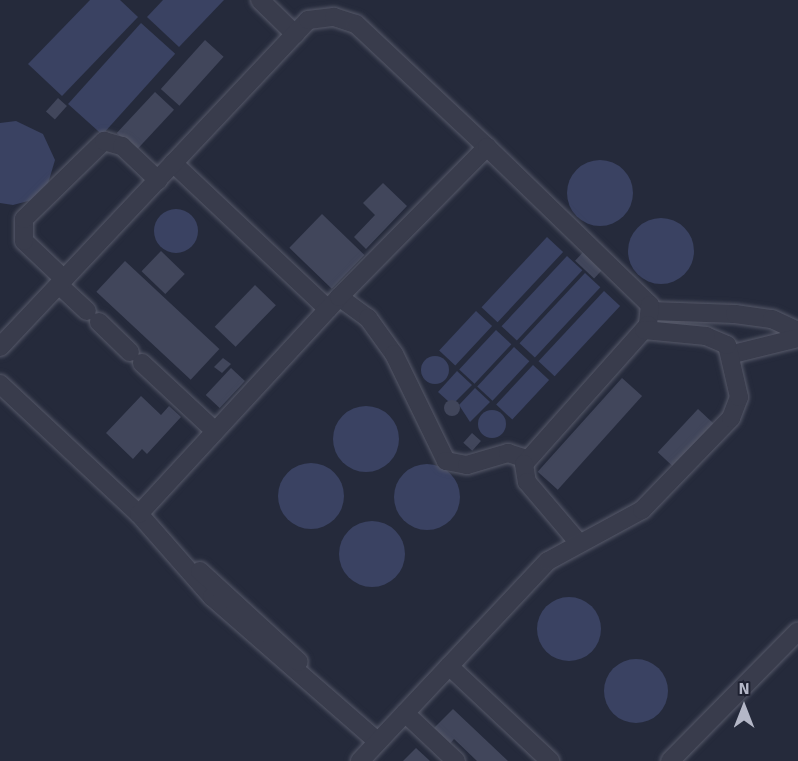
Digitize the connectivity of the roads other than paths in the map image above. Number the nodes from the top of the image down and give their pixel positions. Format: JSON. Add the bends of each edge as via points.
{"nodes":[{"id":1,"x":260,"y":0,"type":"edge"},
{"id":2,"x":295,"y":34,"type":"junction"},
{"id":3,"x":487,"y":147,"type":"junction"},
{"id":4,"x":173,"y":163,"type":"junction"},
{"id":5,"x":158,"y":180,"type":"junction"},
{"id":6,"x":62,"y":282,"type":"junction"},
{"id":7,"x":333,"y":303,"type":"junction"},
{"id":8,"x":651,"y":311,"type":"junction"},
{"id":9,"x":644,"y":330,"type":"junction"},
{"id":10,"x":798,"y":331,"type":"edge"},
{"id":11,"x":798,"y":338,"type":"edge"},
{"id":12,"x":0,"y":347,"type":"edge"},
{"id":13,"x":733,"y":354,"type":"junction"},
{"id":14,"x":0,"y":384,"type":"edge"},
{"id":15,"x":215,"y":431,"type":"junction"},
{"id":16,"x":526,"y":459,"type":"junction"},
{"id":17,"x":139,"y":514,"type":"junction"},
{"id":18,"x":579,"y":543,"type":"junction"},
{"id":19,"x":798,"y":631,"type":"edge"},
{"id":20,"x":449,"y":666,"type":"junction"},
{"id":21,"x":405,"y":713,"type":"junction"},
{"id":22,"x":378,"y":742,"type":"junction"},
{"id":23,"x":364,"y":760,"type":"edge"},
{"id":24,"x":456,"y":761,"type":"edge"},
{"id":25,"x":550,"y":761,"type":"edge"},
{"id":26,"x":670,"y":761,"type":"edge"}],
"edges":[{"from":1,"to":2,"type":"lane"},
{"from":2,"to":3,"type":"lane","via":[[317,18],[356,24]]},
{"from":2,"to":4,"type":"lane"},
{"from":3,"to":7,"type":"lane"},
{"from":3,"to":8,"type":"lane","via":[[642,294]]},
{"from":4,"to":5,"type":"lane"},
{"from":4,"to":7,"type":"lane"},
{"from":5,"to":6,"type":"lane"},
{"from":5,"to":6,"type":"lane","via":[[122,146],[104,141],[24,219],[24,241]]},
{"from":6,"to":12,"type":"lane"},
{"from":6,"to":15,"type":"lane"},
{"from":7,"to":15,"type":"lane"},
{"from":7,"to":16,"type":"lane","via":[[368,318],[394,354],[446,460],[467,465],[508,453]]},
{"from":8,"to":9,"type":"lane"},
{"from":8,"to":10,"type":"lane","via":[[735,314],[772,320]]},
{"from":9,"to":13,"type":"lane","via":[[718,338]]},
{"from":9,"to":16,"type":"lane"},
{"from":11,"to":13,"type":"lane"},
{"from":13,"to":18,"type":"lane","via":[[739,397],[731,418],[642,510]]},
{"from":14,"to":17,"type":"lane"},
{"from":15,"to":17,"type":"lane"},
{"from":16,"to":18,"type":"lane","via":[[526,482]]},
{"from":17,"to":22,"type":"lane","via":[[212,597]]},
{"from":18,"to":20,"type":"lane","via":[[548,561]]},
{"from":19,"to":26,"type":"lane"},
{"from":20,"to":21,"type":"lane"},
{"from":20,"to":25,"type":"lane"},
{"from":21,"to":22,"type":"lane"},
{"from":21,"to":24,"type":"lane"},
{"from":22,"to":23,"type":"lane"}]}
